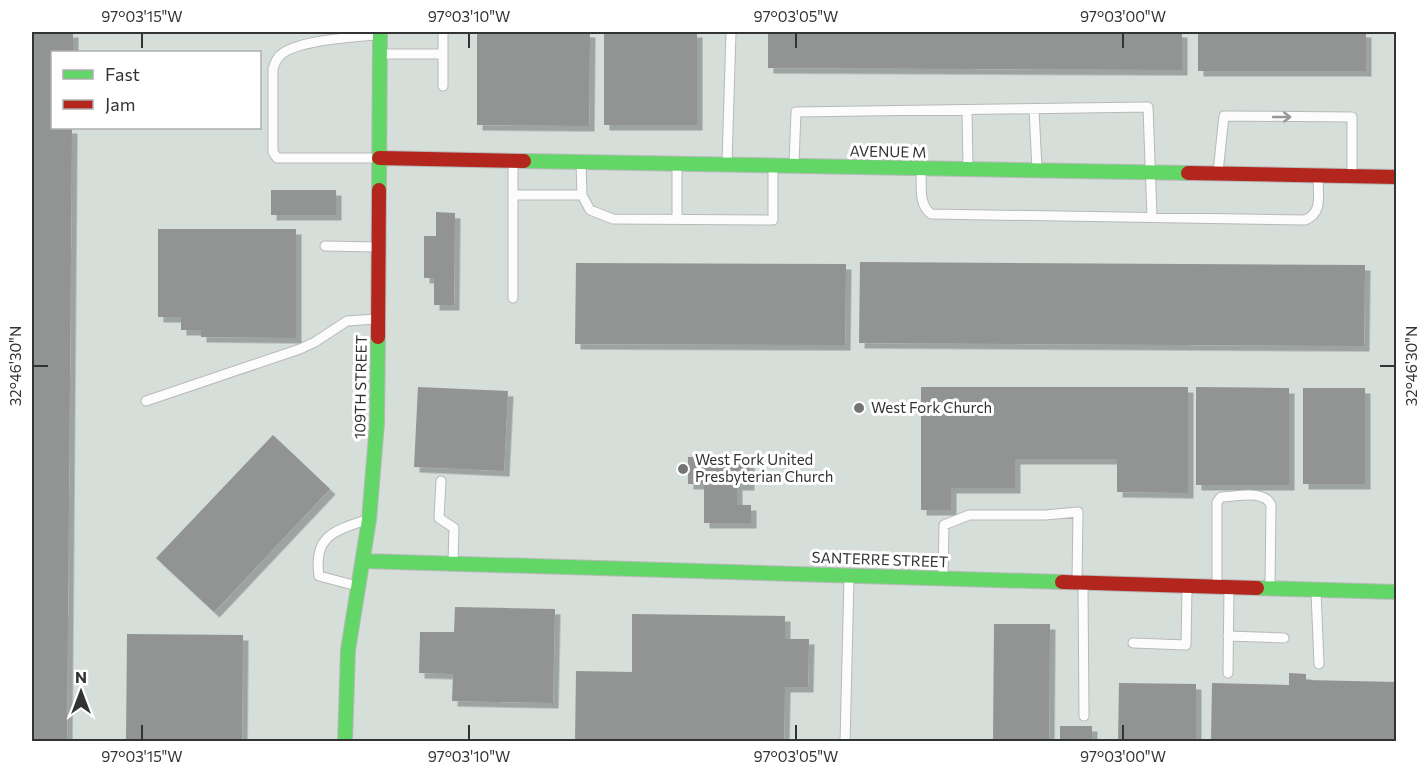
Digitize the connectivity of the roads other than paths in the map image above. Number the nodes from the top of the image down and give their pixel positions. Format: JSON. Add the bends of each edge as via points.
{"nodes":[{"id":1,"x":443,"y":32,"type":"edge"},
{"id":2,"x":731,"y":32,"type":"edge"},
{"id":3,"x":380,"y":33,"type":"edge"},
{"id":4,"x":380,"y":54,"type":"junction"},
{"id":5,"x":443,"y":54,"type":"junction"},
{"id":6,"x":443,"y":86,"type":"dead end"},
{"id":7,"x":1034,"y":109,"type":"junction"},
{"id":8,"x":967,"y":110,"type":"junction"},
{"id":9,"x":379,"y":158,"type":"junction"},
{"id":10,"x":513,"y":162,"type":"junction"},
{"id":11,"x":581,"y":163,"type":"junction"},
{"id":12,"x":677,"y":165,"type":"junction"},
{"id":13,"x":726,"y":166,"type":"junction"},
{"id":14,"x":773,"y":167,"type":"junction"},
{"id":15,"x":794,"y":167,"type":"junction"},
{"id":16,"x":921,"y":169,"type":"junction"},
{"id":17,"x":969,"y":170,"type":"junction"},
{"id":18,"x":1037,"y":171,"type":"junction"},
{"id":19,"x":1152,"y":173,"type":"junction"},
{"id":20,"x":1218,"y":174,"type":"junction"},
{"id":21,"x":1318,"y":176,"type":"junction"},
{"id":22,"x":1352,"y":177,"type":"junction"},
{"id":23,"x":1396,"y":177,"type":"edge"},
{"id":24,"x":513,"y":195,"type":"junction"},
{"id":25,"x":582,"y":195,"type":"junction"},
{"id":26,"x":1152,"y":217,"type":"junction"},
{"id":27,"x":677,"y":219,"type":"junction"},
{"id":28,"x":325,"y":246,"type":"dead end"},
{"id":29,"x":379,"y":247,"type":"junction"},
{"id":30,"x":513,"y":298,"type":"dead end"},
{"id":31,"x":379,"y":318,"type":"junction"},
{"id":32,"x":146,"y":401,"type":"dead end"},
{"id":33,"x":441,"y":481,"type":"dead end"},
{"id":34,"x":369,"y":520,"type":"junction"},
{"id":35,"x":363,"y":561,"type":"junction"},
{"id":36,"x":453,"y":564,"type":"junction"},
{"id":37,"x":849,"y":576,"type":"junction"},
{"id":38,"x":943,"y":579,"type":"junction"},
{"id":39,"x":1080,"y":583,"type":"junction"},
{"id":40,"x":1186,"y":586,"type":"junction"},
{"id":41,"x":359,"y":587,"type":"junction"},
{"id":42,"x":1223,"y":587,"type":"junction"},
{"id":43,"x":1270,"y":588,"type":"junction"},
{"id":44,"x":1316,"y":589,"type":"junction"},
{"id":45,"x":1396,"y":592,"type":"edge"},
{"id":46,"x":1228,"y":636,"type":"junction"},
{"id":47,"x":1284,"y":638,"type":"dead end"},
{"id":48,"x":1133,"y":643,"type":"dead end"},
{"id":49,"x":1319,"y":664,"type":"dead end"},
{"id":50,"x":1228,"y":673,"type":"dead end"},
{"id":51,"x":1084,"y":716,"type":"dead end"},
{"id":52,"x":345,"y":741,"type":"edge"},
{"id":53,"x":845,"y":741,"type":"edge"}],
"edges":[{"from":1,"to":5,"type":"lane"},
{"from":2,"to":13,"type":"lane"},
{"from":3,"to":4,"type":"street","name":"109TH STREET"},
{"from":3,"to":9,"type":"lane","via":[[320,41],[281,54],[273,69],[273,152],[277,158]]},
{"from":4,"to":5,"type":"lane"},
{"from":4,"to":9,"type":"street","name":"109TH STREET"},
{"from":5,"to":6,"type":"lane"},
{"from":7,"to":8,"type":"lane"},
{"from":7,"to":18,"type":"lane"},
{"from":7,"to":19,"type":"lane","via":[[1148,107]]},
{"from":8,"to":15,"type":"lane","via":[[796,112]]},
{"from":8,"to":17,"type":"lane"},
{"from":9,"to":10,"type":"street","name":"AVENUE M"},
{"from":9,"to":29,"type":"street","name":"109TH STREET"},
{"from":10,"to":11,"type":"street","name":"AVENUE M"},
{"from":10,"to":24,"type":"lane"},
{"from":11,"to":12,"type":"street","name":"AVENUE M"},
{"from":11,"to":25,"type":"lane"},
{"from":12,"to":13,"type":"street","name":"AVENUE M"},
{"from":12,"to":27,"type":"lane"},
{"from":13,"to":14,"type":"street","name":"AVENUE M"},
{"from":14,"to":15,"type":"street","name":"AVENUE M"},
{"from":14,"to":27,"type":"lane","via":[[773,220]]},
{"from":15,"to":16,"type":"street","name":"AVENUE M"},
{"from":16,"to":17,"type":"street","name":"AVENUE M"},
{"from":16,"to":26,"type":"lane","via":[[924,209],[931,214]]},
{"from":17,"to":18,"type":"street","name":"AVENUE M"},
{"from":18,"to":19,"type":"street","name":"AVENUE M"},
{"from":19,"to":20,"type":"street","name":"AVENUE M"},
{"from":19,"to":26,"type":"lane"},
{"from":20,"to":21,"type":"street","name":"AVENUE M"},
{"from":20,"to":22,"type":"lane","one_way":true,"via":[[1224,116],[1352,117]]},
{"from":21,"to":22,"type":"street","name":"AVENUE M"},
{"from":21,"to":26,"type":"lane","via":[[1318,210],[1314,217],[1305,220]]},
{"from":22,"to":23,"type":"street","name":"AVENUE M"},
{"from":24,"to":25,"type":"lane"},
{"from":24,"to":30,"type":"lane"},
{"from":25,"to":27,"type":"lane","via":[[590,210],[613,219]]},
{"from":28,"to":29,"type":"lane"},
{"from":29,"to":31,"type":"street","name":"109TH STREET"},
{"from":31,"to":32,"type":"lane","via":[[347,321],[300,349]]},
{"from":31,"to":34,"type":"street","name":"109TH STREET","via":[[377,423]]},
{"from":33,"to":36,"type":"lane","via":[[439,518],[454,528]]},
{"from":34,"to":35,"type":"street","name":"109TH STREET"},
{"from":34,"to":41,"type":"lane","via":[[335,531],[323,541],[317,560],[319,576]]},
{"from":35,"to":36,"type":"street","name":"SANTERRE STREET"},
{"from":35,"to":41,"type":"street","name":"109TH STREET"},
{"from":36,"to":37,"type":"street","name":"SANTERRE STREET"},
{"from":37,"to":38,"type":"street","name":"SANTERRE STREET"},
{"from":37,"to":53,"type":"lane"},
{"from":38,"to":39,"type":"street","name":"SANTERRE STREET"},
{"from":38,"to":39,"type":"lane","via":[[944,525],[969,515],[1078,512]]},
{"from":39,"to":40,"type":"street","name":"SANTERRE STREET"},
{"from":39,"to":51,"type":"lane"},
{"from":40,"to":42,"type":"street","name":"SANTERRE STREET"},
{"from":40,"to":48,"type":"lane","via":[[1186,645]]},
{"from":41,"to":52,"type":"street","name":"109TH STREET","via":[[348,650]]},
{"from":42,"to":43,"type":"street","name":"SANTERRE STREET"},
{"from":42,"to":43,"type":"lane","via":[[1217,502],[1221,497],[1262,495],[1271,505]]},
{"from":42,"to":46,"type":"lane"},
{"from":43,"to":44,"type":"street","name":"SANTERRE STREET"},
{"from":44,"to":45,"type":"street","name":"SANTERRE STREET"},
{"from":44,"to":49,"type":"lane"},
{"from":46,"to":47,"type":"lane"},
{"from":46,"to":50,"type":"lane"}]}
